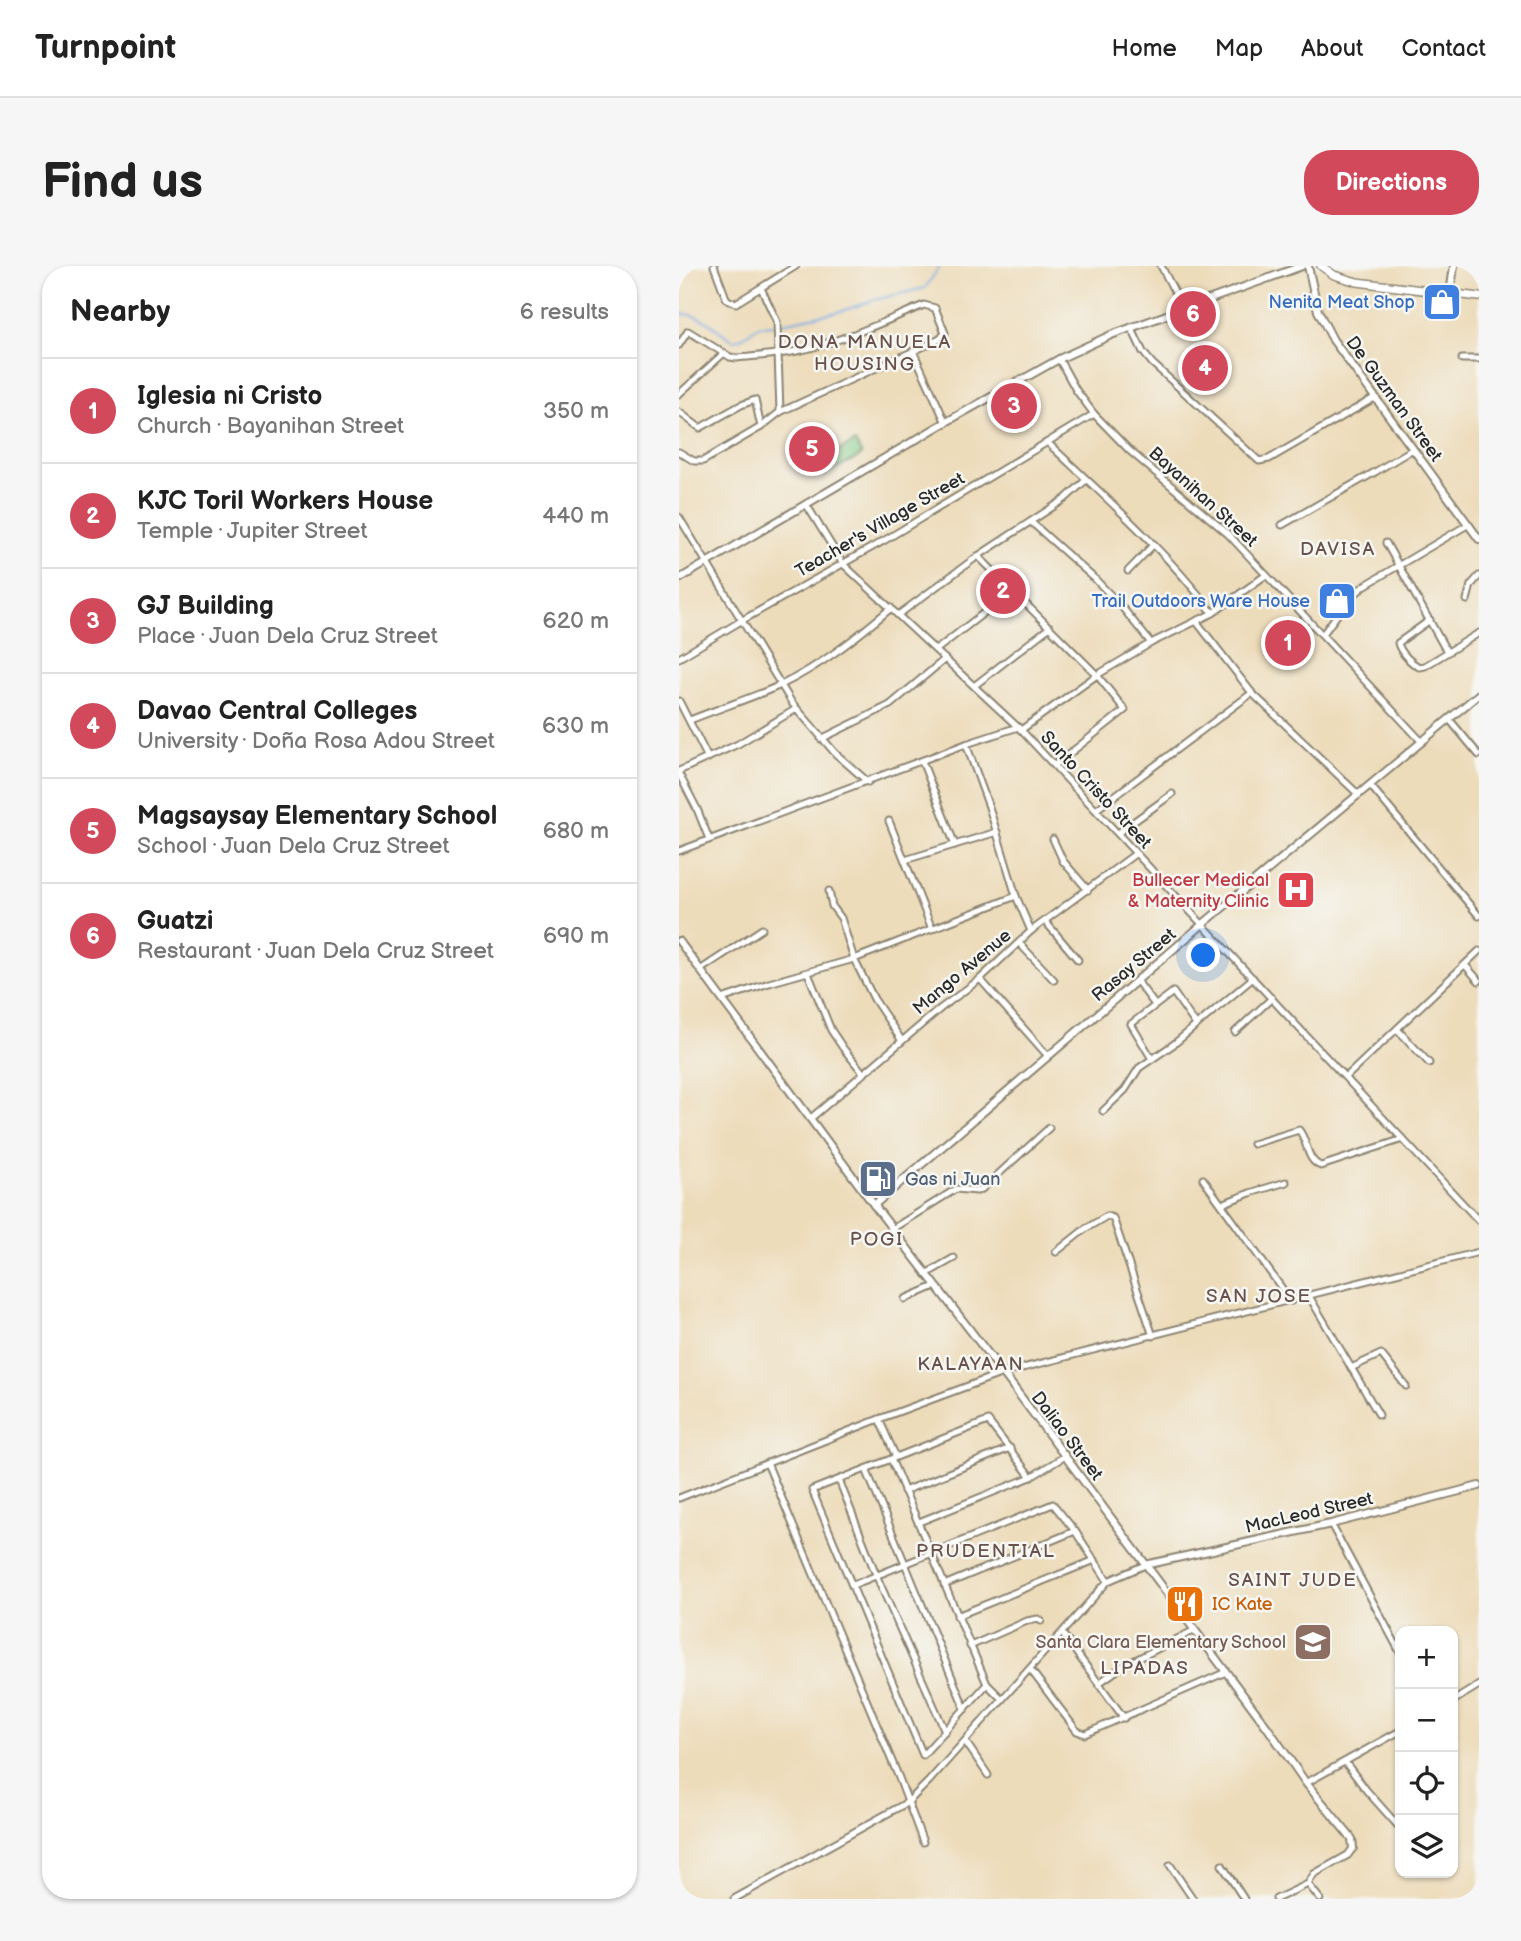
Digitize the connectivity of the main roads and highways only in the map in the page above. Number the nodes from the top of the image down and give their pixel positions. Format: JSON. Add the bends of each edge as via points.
{"nodes":[{"id":1,"x":1321,"y":266,"type":"edge"},
{"id":2,"x":1479,"y":297,"type":"edge"}],
"edges":[{"from":1,"to":2,"type":"main road","via":[[1348,280]]}]}
